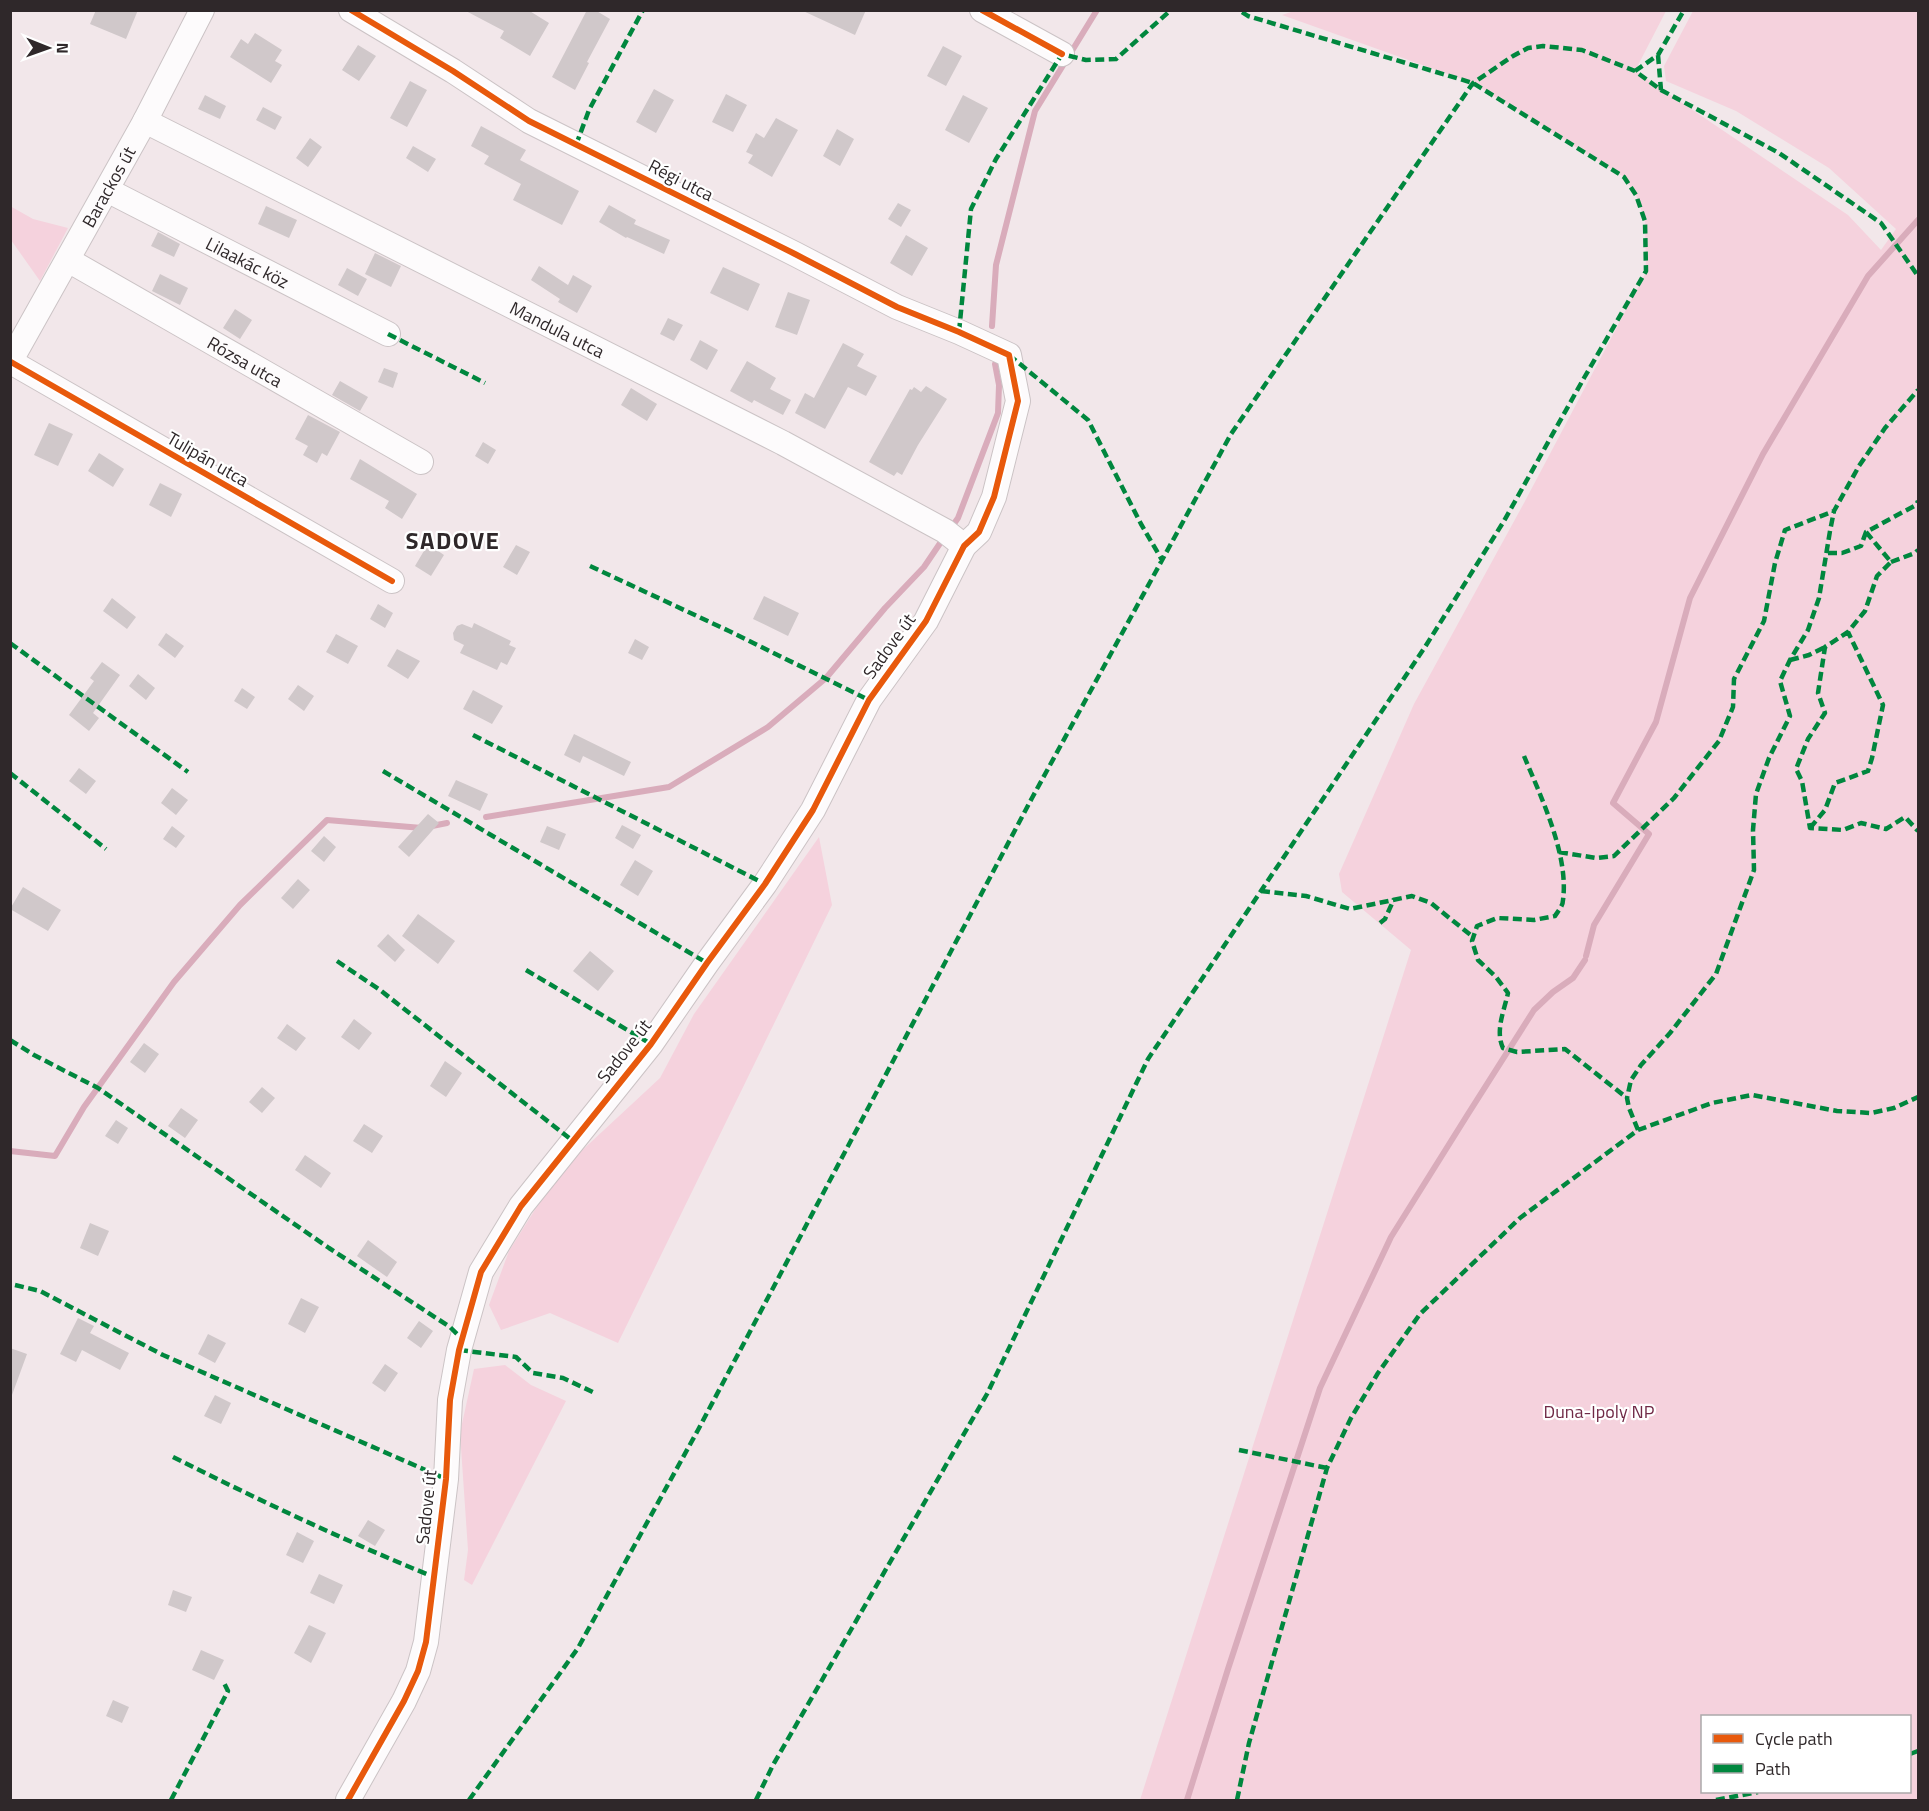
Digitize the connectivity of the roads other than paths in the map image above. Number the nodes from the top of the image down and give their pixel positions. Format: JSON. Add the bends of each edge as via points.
{"nodes":[{"id":1,"x":202,"y":10,"type":"edge"},
{"id":2,"x":351,"y":10,"type":"edge"},
{"id":3,"x":982,"y":10,"type":"edge"},
{"id":4,"x":1062,"y":54,"type":"dead end"},
{"id":5,"x":145,"y":121,"type":"junction"},
{"id":6,"x":106,"y":190,"type":"junction"},
{"id":7,"x":68,"y":260,"type":"junction"},
{"id":8,"x":388,"y":334,"type":"dead end"},
{"id":9,"x":1009,"y":355,"type":"joint"},
{"id":10,"x":11,"y":362,"type":"edge"},
{"id":11,"x":421,"y":462,"type":"dead end"},
{"id":12,"x":963,"y":546,"type":"junction"},
{"id":13,"x":392,"y":582,"type":"dead end"},
{"id":14,"x":348,"y":1800,"type":"edge"}],
"edges":[{"from":1,"to":5,"type":"street","name":"Barackos út"},
{"from":2,"to":9,"type":"street","name":"Régi utca","via":[[529,121],[897,307]]},
{"from":3,"to":4,"type":"street"},
{"from":5,"to":6,"type":"street","name":"Barackos út"},
{"from":5,"to":12,"type":"street","name":"Mandula utca","via":[[783,443],[945,531]]},
{"from":6,"to":7,"type":"street","name":"Barackos út"},
{"from":6,"to":8,"type":"street","name":"Lilaakác köz"},
{"from":7,"to":10,"type":"street","name":"Barackos út"},
{"from":7,"to":11,"type":"street","name":"Rózsa utca"},
{"from":9,"to":12,"type":"street","name":"Sadove út","via":[[1018,401],[994,497],[979,532]]},
{"from":10,"to":13,"type":"street","name":"Tulipán utca"},
{"from":12,"to":14,"type":"street","name":"Sadove út","via":[[926,621],[869,700],[813,810],[765,884],[651,1044],[521,1206],[480,1272],[450,1400],[446,1479],[426,1642],[404,1701]]}]}
